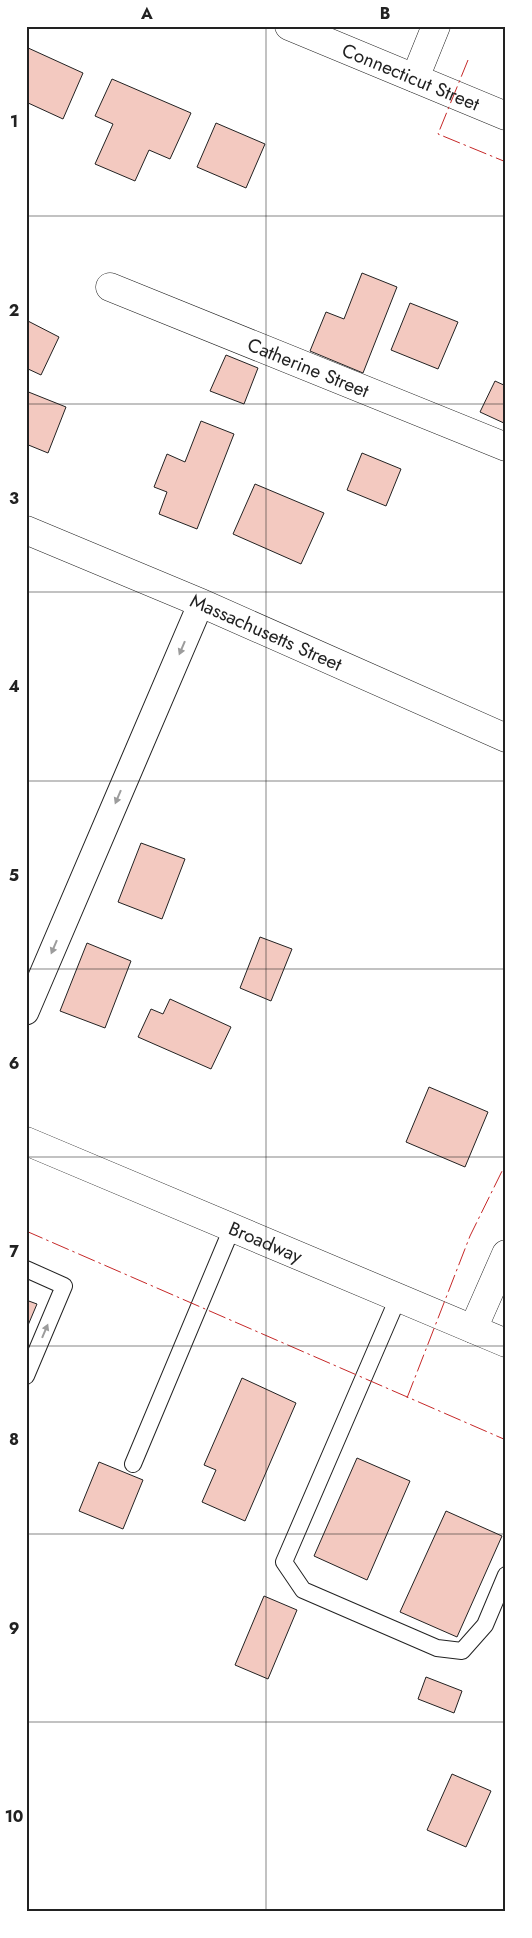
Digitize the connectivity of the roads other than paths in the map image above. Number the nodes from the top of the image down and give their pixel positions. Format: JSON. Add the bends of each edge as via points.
{"nodes":[{"id":1,"x":289,"y":26,"type":"edge"},
{"id":2,"x":436,"y":26,"type":"edge"},
{"id":3,"x":414,"y":78,"type":"junction"},
{"id":4,"x":506,"y":116,"type":"edge"},
{"id":5,"x":110,"y":287,"type":"dead end"},
{"id":6,"x":506,"y":447,"type":"edge"},
{"id":7,"x":26,"y":530,"type":"edge"},
{"id":8,"x":201,"y":603,"type":"junction"},
{"id":9,"x":506,"y":738,"type":"edge"},
{"id":10,"x":26,"y":1012,"type":"edge"},
{"id":11,"x":26,"y":1141,"type":"edge"},
{"id":12,"x":232,"y":1228,"type":"junction"},
{"id":13,"x":506,"y":1254,"type":"edge"},
{"id":14,"x":26,"y":1269,"type":"edge"},
{"id":15,"x":398,"y":1298,"type":"junction"},
{"id":16,"x":473,"y":1329,"type":"junction"},
{"id":17,"x":506,"y":1343,"type":"edge"},
{"id":18,"x":26,"y":1376,"type":"edge"},
{"id":19,"x":133,"y":1464,"type":"dead end"},
{"id":20,"x":506,"y":1575,"type":"edge"}],
"edges":[{"from":1,"to":3,"type":"street","name":"Connecticut Street"},
{"from":2,"to":3,"type":"street"},
{"from":3,"to":4,"type":"street","name":"Connecticut Street"},
{"from":5,"to":6,"type":"street","name":"Catherine Street"},
{"from":7,"to":8,"type":"street","name":"Massachusetts Street"},
{"from":8,"to":9,"type":"street","name":"Massachusetts Street"},
{"from":8,"to":10,"type":"street","one_way":true},
{"from":11,"to":12,"type":"street","name":"Broadway"},
{"from":12,"to":15,"type":"street","name":"Broadway"},
{"from":12,"to":19,"type":"lane"},
{"from":13,"to":16,"type":"street"},
{"from":18,"to":14,"type":"lane","one_way":true,"via":[[64,1286]]},
{"from":15,"to":16,"type":"street","name":"Broadway"},
{"from":15,"to":20,"type":"lane","via":[[284,1562],[303,1590],[437,1648],[462,1651],[485,1625]]},
{"from":16,"to":17,"type":"street","name":"Broadway"}]}
